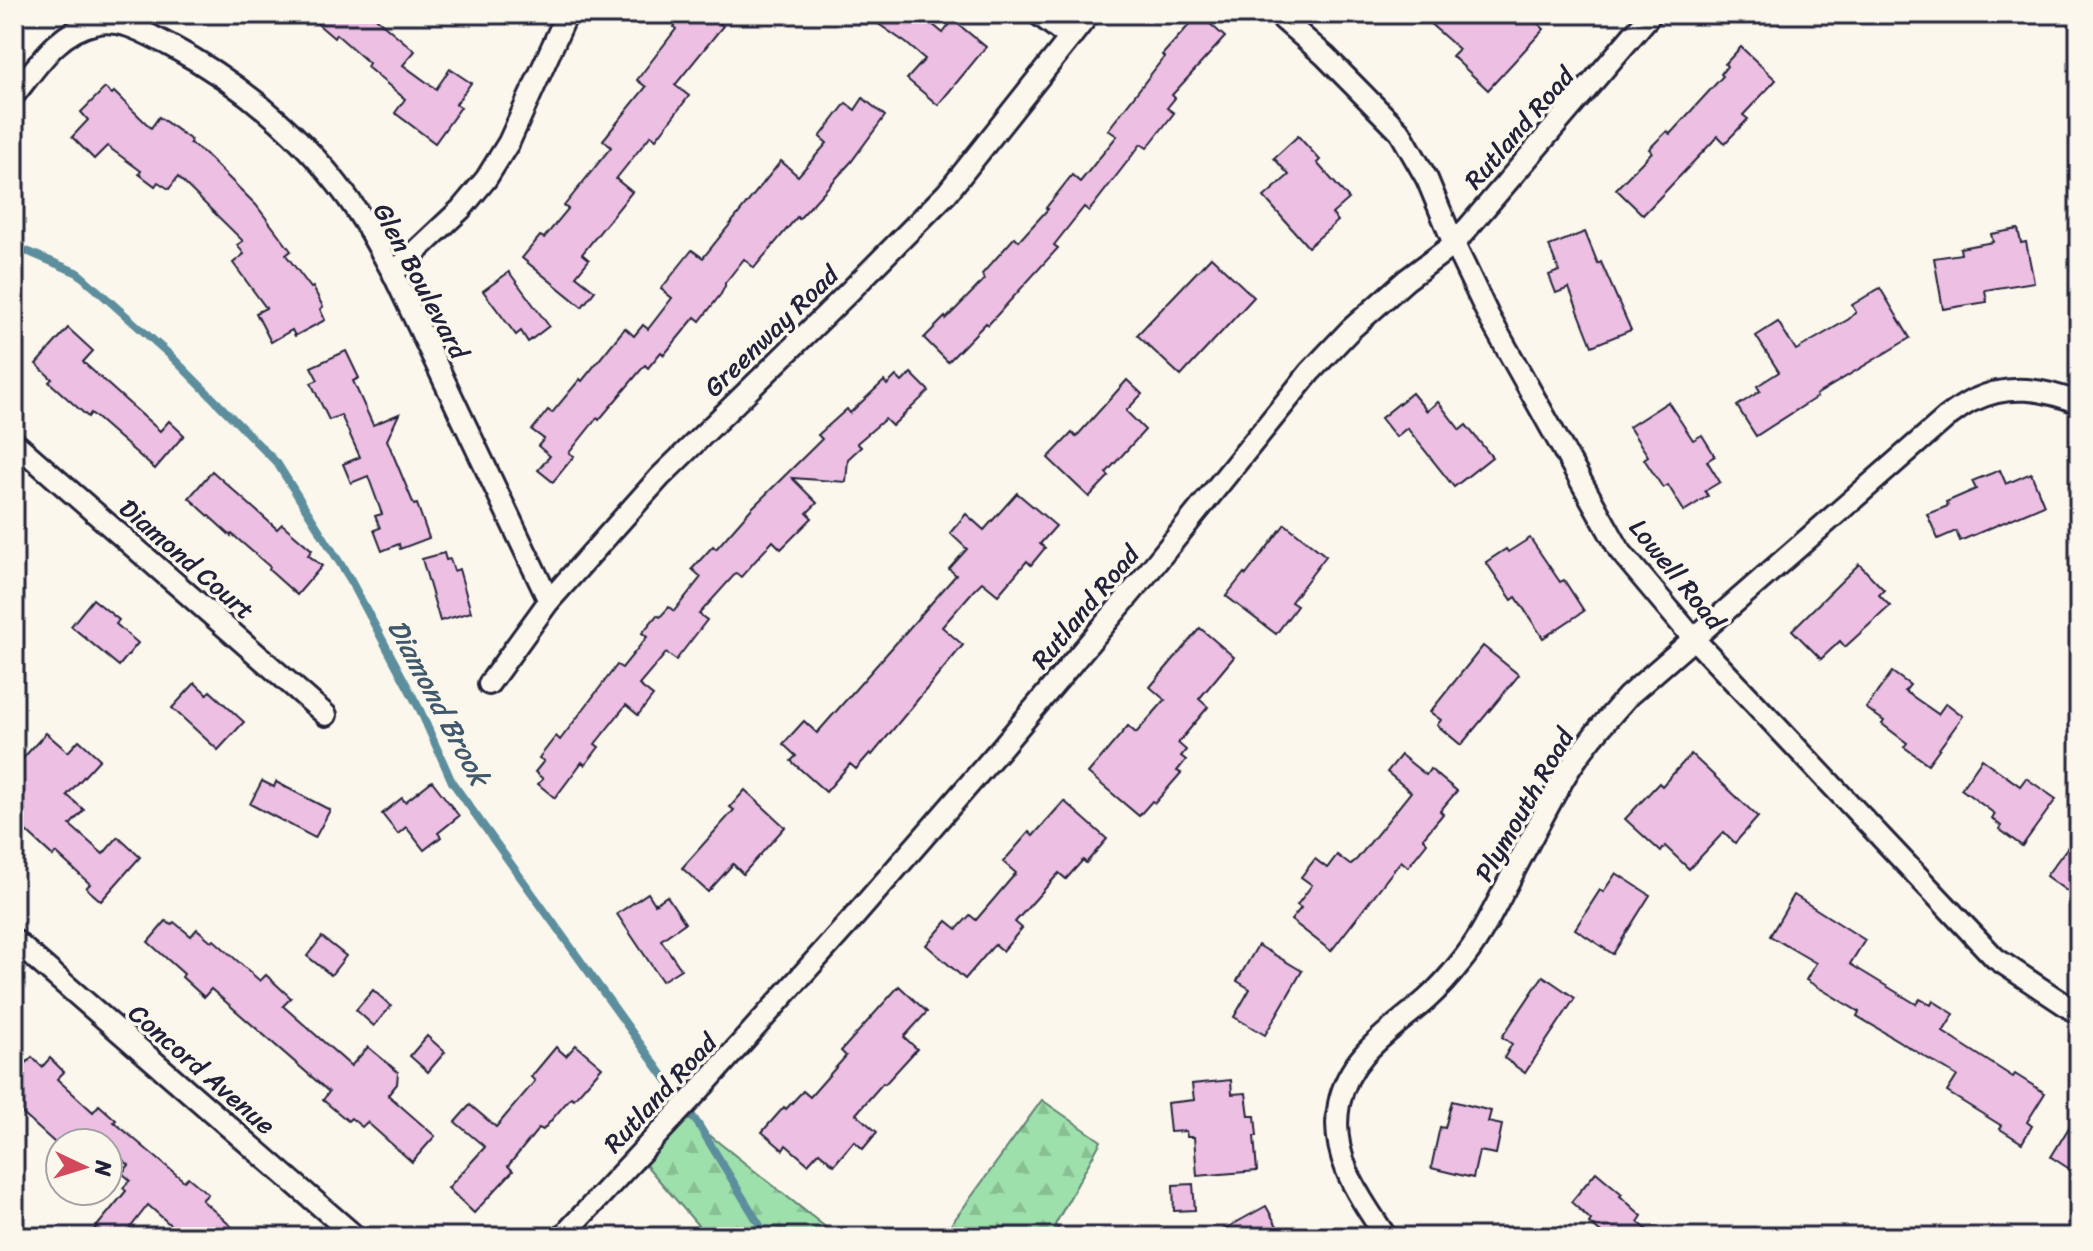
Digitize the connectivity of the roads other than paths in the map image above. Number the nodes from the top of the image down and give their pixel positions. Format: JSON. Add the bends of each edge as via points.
{"nodes":[{"id":1,"x":567,"y":14,"type":"edge"},
{"id":2,"x":1038,"y":14,"type":"edge"},
{"id":3,"x":1089,"y":14,"type":"edge"},
{"id":4,"x":1277,"y":14,"type":"edge"},
{"id":5,"x":1651,"y":14,"type":"edge"},
{"id":6,"x":1070,"y":38,"type":"junction"},
{"id":7,"x":14,"y":95,"type":"edge"},
{"id":8,"x":1454,"y":244,"type":"junction"},
{"id":9,"x":393,"y":273,"type":"junction"},
{"id":10,"x":2079,"y":403,"type":"edge"},
{"id":11,"x":14,"y":442,"type":"edge"},
{"id":12,"x":549,"y":601,"type":"junction"},
{"id":13,"x":1693,"y":638,"type":"junction"},
{"id":14,"x":489,"y":684,"type":"dead end"},
{"id":15,"x":326,"y":715,"type":"dead end"},
{"id":16,"x":14,"y":940,"type":"edge"},
{"id":17,"x":2079,"y":1014,"type":"edge"},
{"id":18,"x":356,"y":1237,"type":"edge"},
{"id":19,"x":562,"y":1237,"type":"edge"},
{"id":20,"x":1386,"y":1237,"type":"edge"}],
"edges":[{"from":1,"to":9,"type":"street","via":[[509,142],[486,179]]},
{"from":2,"to":6,"type":"street"},
{"from":3,"to":6,"type":"street","name":"Greenway Road"},
{"from":4,"to":8,"type":"street","name":"Lowell Road","via":[[1400,132]]},
{"from":5,"to":8,"type":"street","name":"Rutland Road"},
{"from":6,"to":12,"type":"street","name":"Greenway Road","via":[[947,193],[660,477]]},
{"from":7,"to":9,"type":"street","name":"Glen Boulevard","via":[[71,32],[109,21],[144,32],[244,92],[291,133],[365,223]]},
{"from":8,"to":13,"type":"street","name":"Lowell Road","via":[[1620,551]]},
{"from":8,"to":19,"type":"street","name":"Rutland Road","via":[[1362,319],[1310,372],[982,771]]},
{"from":9,"to":12,"type":"street","name":"Glen Boulevard"},
{"from":10,"to":13,"type":"street","name":"Plymouth Road","via":[[2026,389],[1973,400]]},
{"from":11,"to":15,"type":"street","name":"Diamond Court"},
{"from":12,"to":14,"type":"street","name":"Greenway Road"},
{"from":13,"to":17,"type":"street","name":"Lowell Road","via":[[1995,958]]},
{"from":13,"to":20,"type":"street","name":"Plymouth Road","via":[[1628,696],[1590,739],[1481,934],[1429,997],[1361,1056],[1348,1078],[1336,1128],[1340,1154]]},
{"from":16,"to":18,"type":"street","name":"Concord Avenue"}]}
